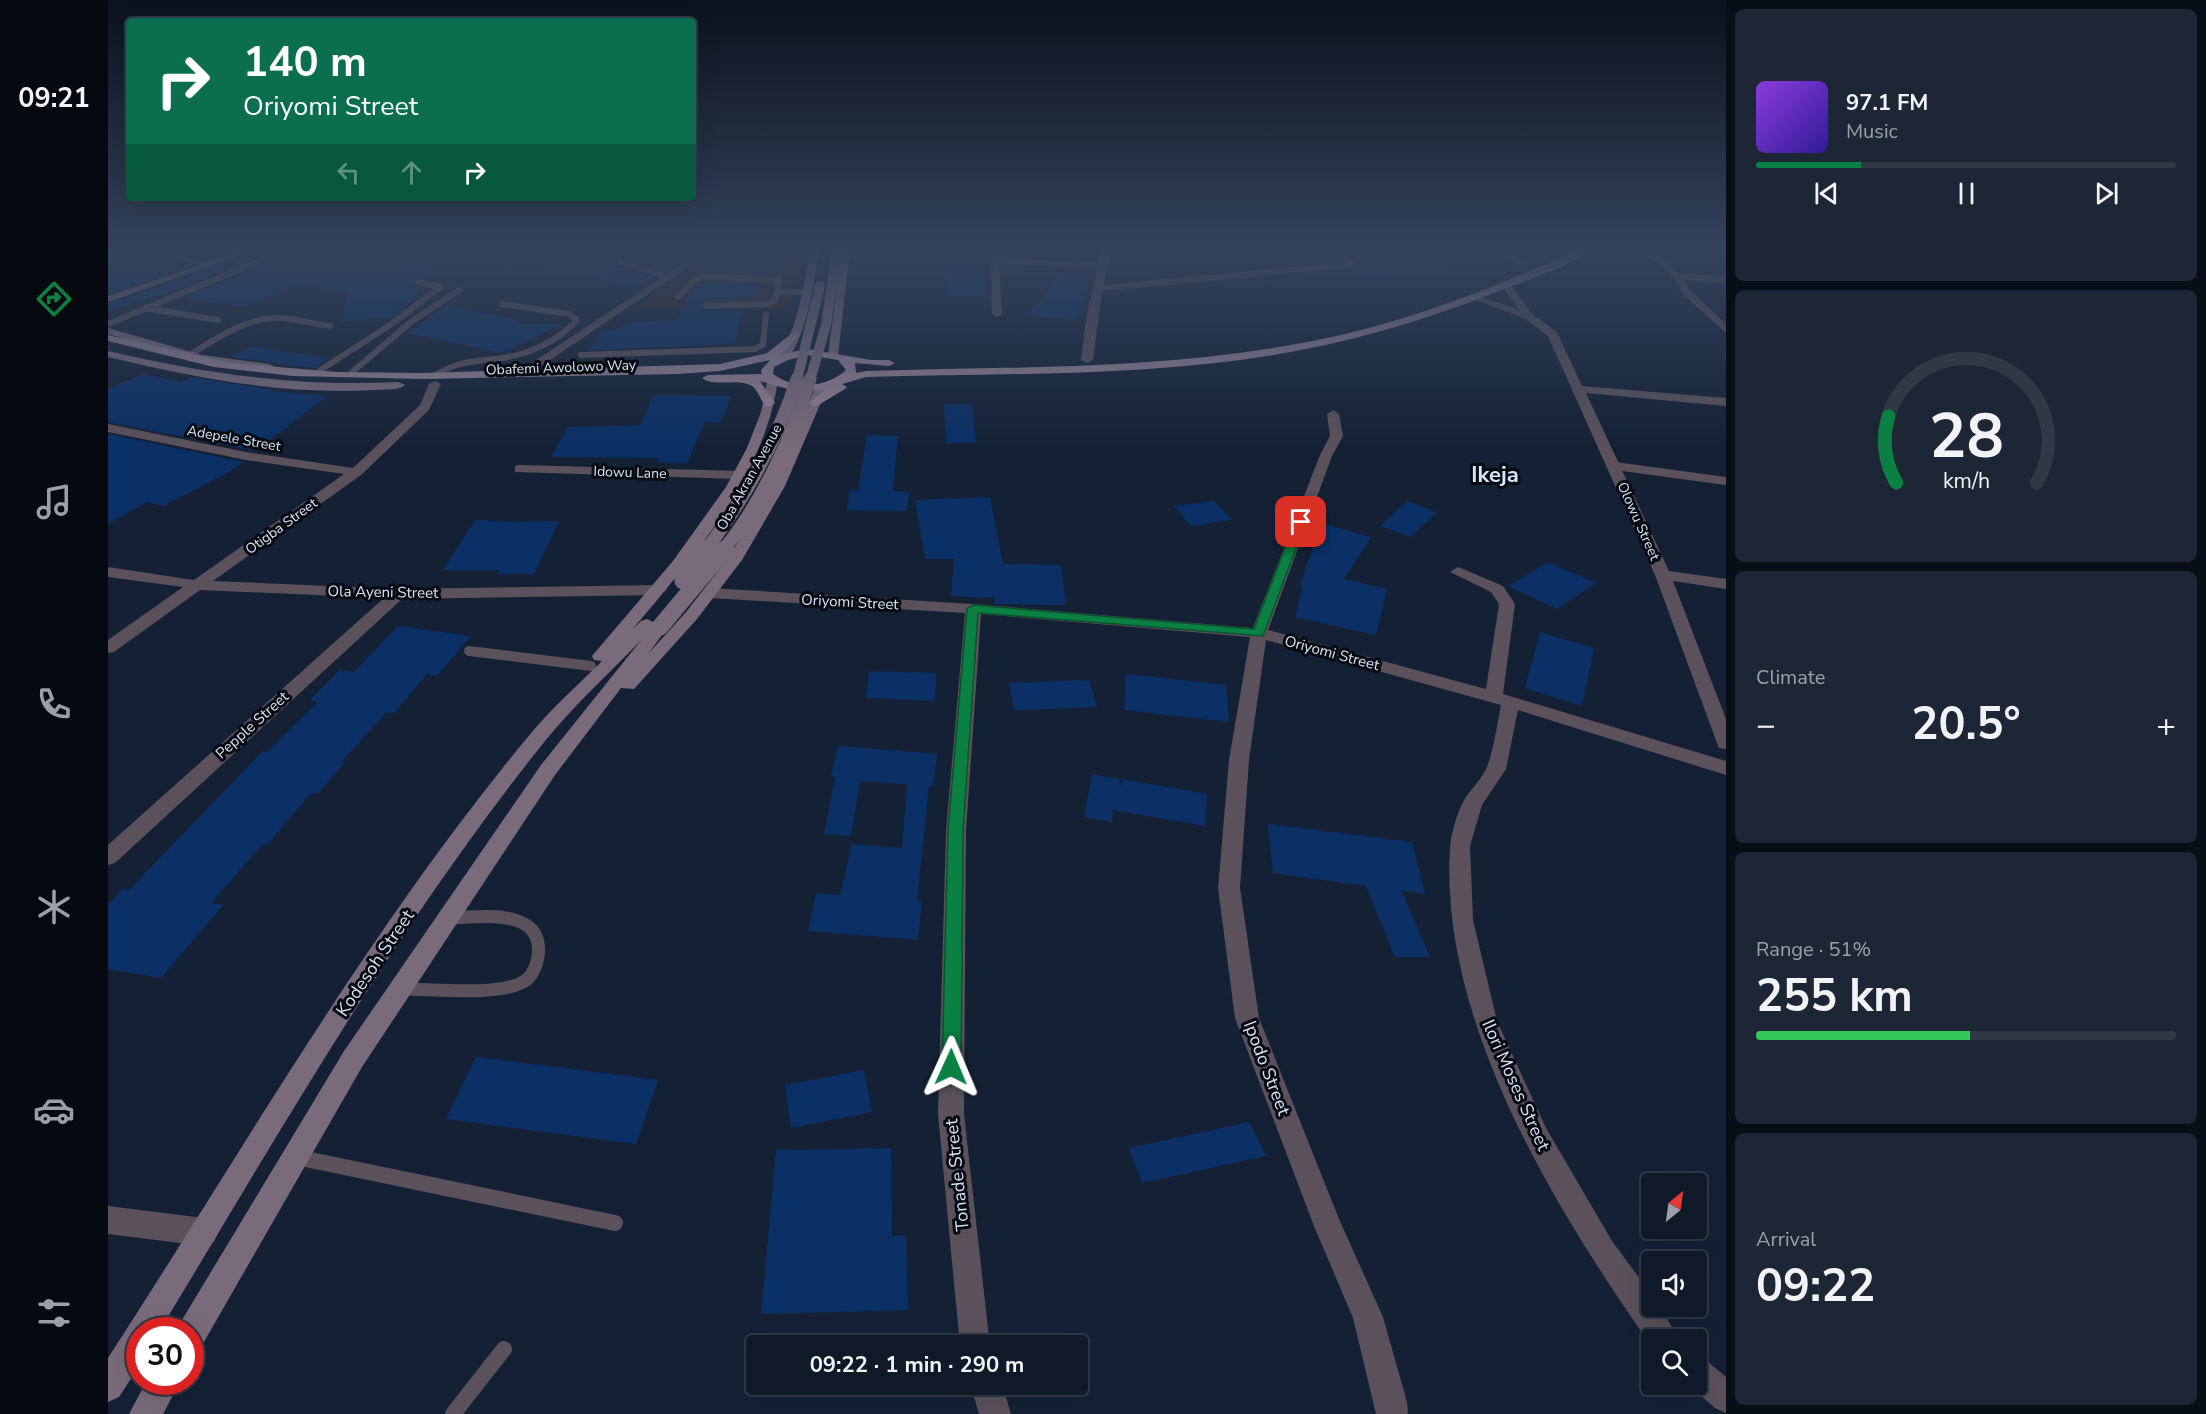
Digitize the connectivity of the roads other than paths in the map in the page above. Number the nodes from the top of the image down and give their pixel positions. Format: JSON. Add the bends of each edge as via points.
{"nodes":[{"id":1,"x":766,"y":314,"type":"dead end"},
{"id":2,"x":129,"y":315,"type":"edge"},
{"id":3,"x":188,"y":315,"type":"edge"},
{"id":4,"x":404,"y":315,"type":"edge"},
{"id":5,"x":422,"y":315,"type":"edge"},
{"id":6,"x":570,"y":315,"type":"edge"},
{"id":7,"x":611,"y":315,"type":"edge"},
{"id":8,"x":800,"y":315,"type":"edge"},
{"id":9,"x":814,"y":315,"type":"edge"},
{"id":10,"x":826,"y":315,"type":"edge"},
{"id":11,"x":839,"y":315,"type":"edge"},
{"id":12,"x":1092,"y":315,"type":"edge"},
{"id":13,"x":1396,"y":315,"type":"edge"},
{"id":14,"x":1427,"y":315,"type":"edge"},
{"id":15,"x":1525,"y":315,"type":"edge"},
{"id":16,"x":1710,"y":315,"type":"edge"},
{"id":17,"x":1528,"y":316,"type":"joint"},
{"id":18,"x":218,"y":320,"type":"dead end"},
{"id":19,"x":108,"y":324,"type":"edge"},
{"id":20,"x":330,"y":326,"type":"dead end"},
{"id":21,"x":1726,"y":330,"type":"edge"},
{"id":22,"x":108,"y":331,"type":"edge"},
{"id":23,"x":795,"y":334,"type":"junction"},
{"id":24,"x":108,"y":338,"type":"edge"},
{"id":25,"x":108,"y":349,"type":"edge"},
{"id":26,"x":836,"y":352,"type":"junction"},
{"id":27,"x":686,"y":353,"type":"junction"},
{"id":28,"x":1229,"y":353,"type":"junction"},
{"id":29,"x":108,"y":354,"type":"edge"},
{"id":30,"x":664,"y":354,"type":"junction"},
{"id":31,"x":189,"y":355,"type":"junction"},
{"id":32,"x":520,"y":355,"type":"junction"},
{"id":33,"x":581,"y":355,"type":"dead end"},
{"id":34,"x":784,"y":357,"type":"junction"},
{"id":35,"x":547,"y":358,"type":"junction"},
{"id":36,"x":1087,"y":360,"type":"junction"},
{"id":37,"x":700,"y":368,"type":"junction"},
{"id":38,"x":675,"y":369,"type":"junction"},
{"id":39,"x":656,"y":370,"type":"junction"},
{"id":40,"x":319,"y":371,"type":"junction"},
{"id":41,"x":351,"y":373,"type":"junction"},
{"id":42,"x":897,"y":373,"type":"junction"},
{"id":43,"x":522,"y":374,"type":"junction"},
{"id":44,"x":294,"y":377,"type":"junction"},
{"id":45,"x":384,"y":377,"type":"junction"},
{"id":46,"x":710,"y":378,"type":"junction"},
{"id":47,"x":772,"y":379,"type":"junction"},
{"id":48,"x":435,"y":380,"type":"junction"},
{"id":49,"x":840,"y":381,"type":"junction"},
{"id":50,"x":399,"y":385,"type":"junction"},
{"id":51,"x":1580,"y":388,"type":"junction"},
{"id":52,"x":1726,"y":402,"type":"edge"},
{"id":53,"x":769,"y":403,"type":"junction"},
{"id":54,"x":815,"y":404,"type":"junction"},
{"id":55,"x":1333,"y":414,"type":"dead end"},
{"id":56,"x":108,"y":428,"type":"edge"},
{"id":57,"x":1615,"y":466,"type":"junction"},
{"id":58,"x":520,"y":469,"type":"dead end"},
{"id":59,"x":356,"y":472,"type":"junction"},
{"id":60,"x":740,"y":475,"type":"junction"},
{"id":61,"x":780,"y":480,"type":"junction"},
{"id":62,"x":1726,"y":481,"type":"edge"},
{"id":63,"x":108,"y":572,"type":"edge"},
{"id":64,"x":1458,"y":572,"type":"dead end"},
{"id":65,"x":1663,"y":574,"type":"junction"},
{"id":66,"x":1726,"y":584,"type":"edge"},
{"id":67,"x":198,"y":585,"type":"junction"},
{"id":68,"x":659,"y":590,"type":"junction"},
{"id":69,"x":710,"y":593,"type":"junction"},
{"id":70,"x":398,"y":594,"type":"junction"},
{"id":71,"x":973,"y":609,"type":"junction"},
{"id":72,"x":654,"y":625,"type":"junction"},
{"id":73,"x":1259,"y":633,"type":"junction"},
{"id":74,"x":108,"y":648,"type":"edge"},
{"id":75,"x":469,"y":651,"type":"dead end"},
{"id":76,"x":591,"y":666,"type":"junction"},
{"id":77,"x":1502,"y":700,"type":"junction"},
{"id":78,"x":540,"y":735,"type":"junction"},
{"id":79,"x":1726,"y":743,"type":"edge"},
{"id":80,"x":1726,"y":768,"type":"edge"},
{"id":81,"x":548,"y":770,"type":"junction"},
{"id":82,"x":108,"y":857,"type":"edge"},
{"id":83,"x":449,"y":918,"type":"junction"},
{"id":84,"x":401,"y":989,"type":"junction"},
{"id":85,"x":295,"y":1157,"type":"junction"},
{"id":86,"x":108,"y":1220,"type":"edge"},
{"id":87,"x":615,"y":1223,"type":"dead end"},
{"id":88,"x":204,"y":1232,"type":"junction"},
{"id":89,"x":151,"y":1317,"type":"edge"},
{"id":90,"x":201,"y":1317,"type":"edge"},
{"id":91,"x":1657,"y":1329,"type":"edge"},
{"id":92,"x":974,"y":1335,"type":"edge"},
{"id":93,"x":504,"y":1349,"type":"dead end"},
{"id":94,"x":126,"y":1358,"type":"edge"},
{"id":95,"x":1707,"y":1381,"type":"edge"},
{"id":96,"x":108,"y":1386,"type":"edge"},
{"id":97,"x":156,"y":1395,"type":"edge"},
{"id":98,"x":989,"y":1395,"type":"edge"},
{"id":99,"x":1726,"y":1397,"type":"edge"},
{"id":100,"x":145,"y":1414,"type":"edge"},
{"id":101,"x":453,"y":1414,"type":"edge"},
{"id":102,"x":995,"y":1414,"type":"edge"},
{"id":103,"x":1392,"y":1414,"type":"edge"}],
"edges":[{"from":1,"to":27,"type":"lane","via":[[763,345],[755,349]]},
{"from":2,"to":19,"type":"lane"},
{"from":3,"to":18,"type":"lane"},
{"from":4,"to":40,"type":"lane"},
{"from":5,"to":41,"type":"lane"},
{"from":6,"to":32,"type":"lane","via":[[577,320],[570,329]]},
{"from":7,"to":35,"type":"street"},
{"from":8,"to":23,"type":"main road"},
{"from":9,"to":72,"type":"main road","name":"Oba Akran Avenue","bridge":true,"via":[[788,405],[765,459],[716,540]]},
{"from":10,"to":72,"type":"main road","name":"Oba Akran Avenue","bridge":true,"via":[[802,407],[779,460],[733,539]]},
{"from":11,"to":26,"type":"main road"},
{"from":12,"to":36,"type":"street"},
{"from":13,"to":28,"type":"main road"},
{"from":14,"to":28,"type":"main road","via":[[1280,351]]},
{"from":15,"to":17,"type":"street","name":"Olowu Street"},
{"from":16,"to":21,"type":"street"},
{"from":17,"to":51,"type":"street","name":"Olowu Street","via":[[1553,334]]},
{"from":20,"to":31,"type":"lane","via":[[274,318],[258,321]]},
{"from":22,"to":31,"type":"main road"},
{"from":23,"to":34,"type":"main road","via":[[789,354]]},
{"from":23,"to":37,"type":"main road","via":[[775,355]]},
{"from":24,"to":44,"type":"main road","via":[[187,359]]},
{"from":25,"to":44,"type":"main road","via":[[188,368]]},
{"from":26,"to":34,"type":"main road"},
{"from":26,"to":36,"type":"main road","via":[[889,363]]},
{"from":26,"to":49,"type":"main road","via":[[852,366],[848,377]]},
{"from":27,"to":30,"type":"lane"},
{"from":27,"to":38,"type":"lane"},
{"from":28,"to":36,"type":"main road"},
{"from":28,"to":42,"type":"main road","via":[[1125,367]]},
{"from":29,"to":50,"type":"main road","via":[[171,370],[261,383],[355,388]]},
{"from":30,"to":33,"type":"lane"},
{"from":30,"to":39,"type":"lane"},
{"from":31,"to":40,"type":"main road"},
{"from":32,"to":35,"type":"lane"},
{"from":32,"to":48,"type":"lane","via":[[456,362]]},
{"from":34,"to":37,"type":"main road","via":[[758,366]]},
{"from":34,"to":47,"type":"main road","via":[[767,370]]},
{"from":35,"to":43,"type":"street"},
{"from":37,"to":38,"type":"main road","name":"Obafemi Awolowo Way"},
{"from":38,"to":39,"type":"main road","name":"Obafemi Awolowo Way"},
{"from":39,"to":43,"type":"main road","name":"Obafemi Awolowo Way"},
{"from":40,"to":41,"type":"main road"},
{"from":41,"to":45,"type":"main road"},
{"from":42,"to":49,"type":"main road","via":[[866,374]]},
{"from":42,"to":54,"type":"main road","via":[[832,390]]},
{"from":43,"to":48,"type":"main road","name":"Obafemi Awolowo Way"},
{"from":44,"to":45,"type":"main road"},
{"from":44,"to":50,"type":"main road"},
{"from":45,"to":48,"type":"main road"},
{"from":46,"to":47,"type":"main road"},
{"from":46,"to":48,"type":"main road","name":"Obafemi Awolowo Way"},
{"from":46,"to":53,"type":"main road","via":[[756,383]]},
{"from":47,"to":49,"type":"main road","via":[[803,387]]},
{"from":47,"to":53,"type":"main road"},
{"from":48,"to":50,"type":"main road"},
{"from":48,"to":59,"type":"street","name":"Otigba Street","via":[[425,407]]},
{"from":49,"to":54,"type":"main road","via":[[820,391]]},
{"from":51,"to":52,"type":"street"},
{"from":51,"to":57,"type":"street","name":"Olowu Street"},
{"from":53,"to":60,"type":"main road"},
{"from":54,"to":61,"type":"main road"},
{"from":55,"to":73,"type":"street","name":"Ipodo Street","via":[[1338,435],[1326,455]]},
{"from":56,"to":59,"type":"street","name":"Adepele Street","via":[[246,456]]},
{"from":57,"to":62,"type":"lane"},
{"from":57,"to":65,"type":"street","name":"Olowu Street"},
{"from":58,"to":60,"type":"street","name":"Idowu Lane"},
{"from":59,"to":67,"type":"street","name":"Otigba Street"},
{"from":60,"to":61,"type":"main road","via":[[765,468],[777,472]]},
{"from":60,"to":68,"type":"main road"},
{"from":61,"to":69,"type":"main road","via":[[748,540]]},
{"from":63,"to":67,"type":"street","name":"Ola Ayeni Street"},
{"from":64,"to":77,"type":"street","name":"Ilori Moses Street","via":[[1497,589],[1507,604]]},
{"from":65,"to":66,"type":"street"},
{"from":65,"to":79,"type":"street","name":"Olowu Street"},
{"from":67,"to":70,"type":"street","name":"Ola Ayeni Street"},
{"from":67,"to":74,"type":"street","name":"Otigba Street"},
{"from":68,"to":70,"type":"street","name":"Ola Ayeni Street"},
{"from":68,"to":76,"type":"main road"},
{"from":69,"to":71,"type":"street","name":"Oriyomi Street"},
{"from":69,"to":81,"type":"main road"},
{"from":70,"to":82,"type":"street","name":"Pepple Street"},
{"from":71,"to":73,"type":"street","name":"Oriyomi Street"},
{"from":71,"to":92,"type":"street","name":"Tonade Street","via":[[956,831],[951,1114]]},
{"from":72,"to":78,"type":"main road","name":"Kodesoh Street"},
{"from":72,"to":81,"type":"main road"},
{"from":73,"to":77,"type":"street","name":"Oriyomi Street"},
{"from":73,"to":103,"type":"street","name":"Ipodo Street","via":[[1239,760],[1229,888],[1247,1018],[1368,1317]]},
{"from":75,"to":76,"type":"lane"},
{"from":76,"to":78,"type":"main road"},
{"from":77,"to":80,"type":"street","name":"Oriyomi Street"},
{"from":77,"to":91,"type":"street","name":"Ilori Moses Street","via":[[1496,770],[1472,804],[1460,846],[1462,920],[1485,1021],[1537,1137],[1602,1251]]},
{"from":78,"to":88,"type":"main road","name":"Kodesoh Street","via":[[458,841],[333,1024]]},
{"from":81,"to":83,"type":"main road"},
{"from":83,"to":84,"type":"main road"},
{"from":83,"to":84,"type":"lane","via":[[514,918],[526,922],[539,940],[534,971],[522,983],[498,988]]},
{"from":84,"to":85,"type":"main road","via":[[353,1059]]},
{"from":85,"to":87,"type":"lane"},
{"from":85,"to":90,"type":"main road"},
{"from":86,"to":88,"type":"street"},
{"from":88,"to":89,"type":"main road","name":"Kodesoh Street"},
{"from":93,"to":101,"type":"lane"},
{"from":94,"to":96,"type":"main road"},
{"from":95,"to":99,"type":"street"},
{"from":97,"to":100,"type":"main road"},
{"from":98,"to":102,"type":"street"}]}
